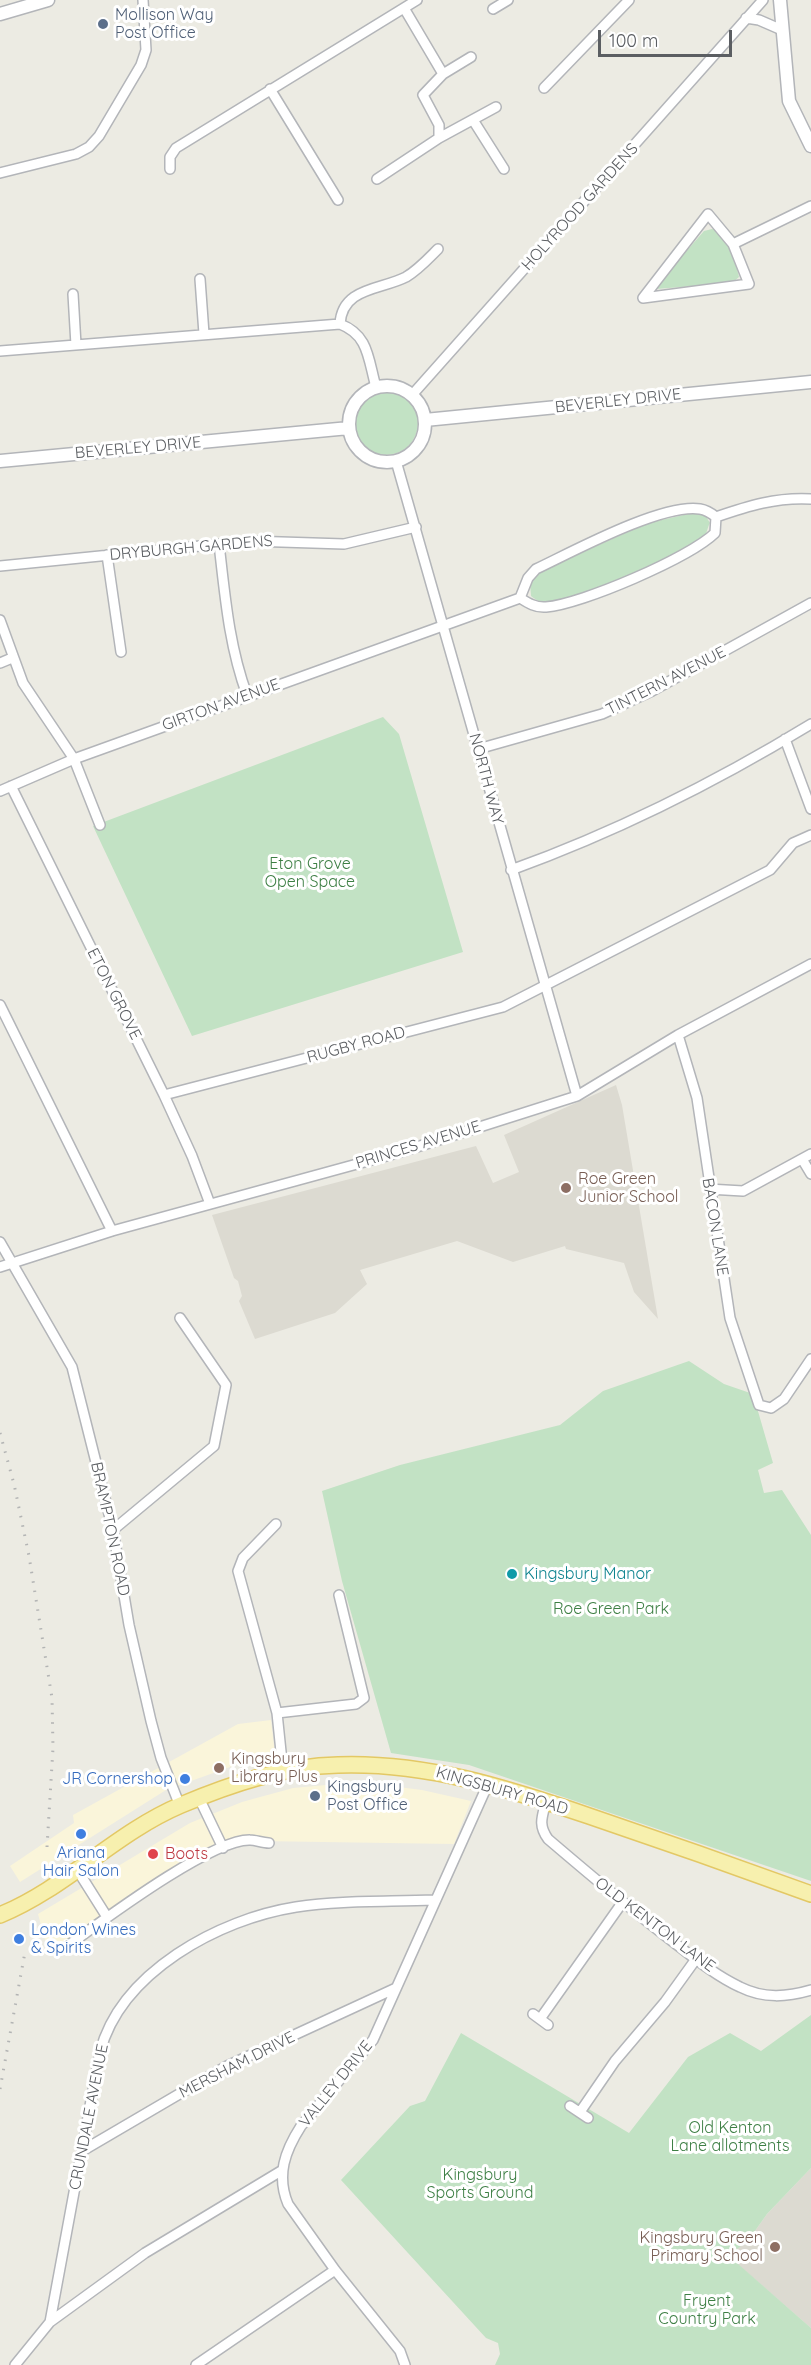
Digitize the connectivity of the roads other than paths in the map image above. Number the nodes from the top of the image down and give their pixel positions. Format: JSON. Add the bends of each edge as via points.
{"nodes":[{"id":1,"x":48,"y":0,"type":"edge"},
{"id":2,"x":143,"y":0,"type":"edge"},
{"id":3,"x":417,"y":0,"type":"edge"},
{"id":4,"x":508,"y":0,"type":"edge"},
{"id":5,"x":629,"y":0,"type":"edge"},
{"id":6,"x":763,"y":0,"type":"edge"},
{"id":7,"x":780,"y":0,"type":"edge"},
{"id":8,"x":404,"y":8,"type":"junction"},
{"id":9,"x":493,"y":9,"type":"dead end"},
{"id":10,"x":0,"y":14,"type":"edge"},
{"id":11,"x":746,"y":18,"type":"junction"},
{"id":12,"x":782,"y":30,"type":"junction"},
{"id":13,"x":471,"y":57,"type":"dead end"},
{"id":14,"x":443,"y":74,"type":"junction"},
{"id":15,"x":544,"y":88,"type":"dead end"},
{"id":16,"x":270,"y":89,"type":"junction"},
{"id":17,"x":495,"y":107,"type":"dead end"},
{"id":18,"x":473,"y":120,"type":"junction"},
{"id":19,"x":439,"y":138,"type":"junction"},
{"id":20,"x":811,"y":146,"type":"edge"},
{"id":21,"x":170,"y":169,"type":"dead end"},
{"id":22,"x":504,"y":169,"type":"dead end"},
{"id":23,"x":0,"y":173,"type":"edge"},
{"id":24,"x":377,"y":179,"type":"dead end"},
{"id":25,"x":338,"y":200,"type":"dead end"},
{"id":26,"x":811,"y":206,"type":"edge"},
{"id":27,"x":733,"y":244,"type":"junction"},
{"id":28,"x":438,"y":249,"type":"dead end"},
{"id":29,"x":200,"y":279,"type":"dead end"},
{"id":30,"x":73,"y":294,"type":"dead end"},
{"id":31,"x":340,"y":324,"type":"junction"},
{"id":32,"x":204,"y":334,"type":"junction"},
{"id":33,"x":76,"y":345,"type":"junction"},
{"id":34,"x":0,"y":351,"type":"edge"},
{"id":35,"x":811,"y":382,"type":"edge"},
{"id":36,"x":376,"y":387,"type":"junction"},
{"id":37,"x":412,"y":395,"type":"junction"},
{"id":38,"x":426,"y":420,"type":"junction"},
{"id":39,"x":349,"y":428,"type":"junction"},
{"id":40,"x":0,"y":461,"type":"edge"},
{"id":41,"x":396,"y":461,"type":"junction"},
{"id":42,"x":811,"y":499,"type":"edge"},
{"id":43,"x":716,"y":517,"type":"junction"},
{"id":44,"x":416,"y":527,"type":"junction"},
{"id":45,"x":219,"y":544,"type":"junction"},
{"id":46,"x":107,"y":555,"type":"junction"},
{"id":47,"x":0,"y":566,"type":"edge"},
{"id":48,"x":520,"y":598,"type":"junction"},
{"id":49,"x":811,"y":603,"type":"edge"},
{"id":50,"x":0,"y":620,"type":"edge"},
{"id":51,"x":444,"y":626,"type":"junction"},
{"id":52,"x":121,"y":652,"type":"dead end"},
{"id":53,"x":12,"y":658,"type":"junction"},
{"id":54,"x":0,"y":663,"type":"edge"},
{"id":55,"x":248,"y":695,"type":"junction"},
{"id":56,"x":811,"y":724,"type":"edge"},
{"id":57,"x":785,"y":740,"type":"junction"},
{"id":58,"x":478,"y":749,"type":"junction"},
{"id":59,"x":74,"y":759,"type":"junction"},
{"id":60,"x":10,"y":786,"type":"junction"},
{"id":61,"x":0,"y":791,"type":"edge"},
{"id":62,"x":811,"y":809,"type":"edge"},
{"id":63,"x":100,"y":825,"type":"dead end"},
{"id":64,"x":811,"y":835,"type":"edge"},
{"id":65,"x":512,"y":870,"type":"junction"},
{"id":66,"x":811,"y":964,"type":"edge"},
{"id":67,"x":544,"y":986,"type":"junction"},
{"id":68,"x":0,"y":1005,"type":"edge"},
{"id":69,"x":678,"y":1035,"type":"junction"},
{"id":70,"x":164,"y":1095,"type":"junction"},
{"id":71,"x":577,"y":1096,"type":"junction"},
{"id":72,"x":807,"y":1157,"type":"edge"},
{"id":73,"x":811,"y":1174,"type":"edge"},
{"id":74,"x":708,"y":1189,"type":"junction"},
{"id":75,"x":210,"y":1204,"type":"junction"},
{"id":76,"x":112,"y":1231,"type":"junction"},
{"id":77,"x":0,"y":1242,"type":"edge"},
{"id":78,"x":11,"y":1263,"type":"junction"},
{"id":79,"x":0,"y":1267,"type":"edge"},
{"id":80,"x":180,"y":1318,"type":"dead end"},
{"id":81,"x":811,"y":1359,"type":"edge"},
{"id":82,"x":276,"y":1524,"type":"dead end"},
{"id":83,"x":113,"y":1530,"type":"junction"},
{"id":84,"x":339,"y":1594,"type":"dead end"},
{"id":85,"x":277,"y":1713,"type":"junction"},
{"id":86,"x":283,"y":1771,"type":"junction"},
{"id":87,"x":488,"y":1784,"type":"junction"},
{"id":88,"x":199,"y":1798,"type":"junction"},
{"id":89,"x":546,"y":1802,"type":"junction"},
{"id":90,"x":180,"y":1806,"type":"junction"},
{"id":91,"x":269,"y":1843,"type":"dead end"},
{"id":92,"x":223,"y":1848,"type":"junction"},
{"id":93,"x":78,"y":1871,"type":"junction"},
{"id":94,"x":811,"y":1893,"type":"edge"},
{"id":95,"x":434,"y":1900,"type":"junction"},
{"id":96,"x":622,"y":1903,"type":"junction"},
{"id":97,"x":0,"y":1915,"type":"edge"},
{"id":98,"x":107,"y":1917,"type":"junction"},
{"id":99,"x":66,"y":1947,"type":"dead end"},
{"id":100,"x":696,"y":1959,"type":"junction"},
{"id":101,"x":396,"y":1988,"type":"junction"},
{"id":102,"x":811,"y":1990,"type":"edge"},
{"id":103,"x":548,"y":2025,"type":"dead end"},
{"id":104,"x":570,"y":2106,"type":"dead end"},
{"id":105,"x":579,"y":2112,"type":"junction"},
{"id":106,"x":588,"y":2118,"type":"dead end"},
{"id":107,"x":82,"y":2151,"type":"junction"},
{"id":108,"x":281,"y":2171,"type":"junction"},
{"id":109,"x":335,"y":2270,"type":"junction"},
{"id":110,"x":50,"y":2322,"type":"junction"},
{"id":111,"x":15,"y":2365,"type":"edge"},
{"id":112,"x":196,"y":2365,"type":"edge"},
{"id":113,"x":405,"y":2365,"type":"edge"}],
"edges":[{"from":1,"to":10,"type":"street"},
{"from":2,"to":23,"type":"street","via":[[146,50],[99,136],[76,154]]},
{"from":3,"to":8,"type":"street"},
{"from":4,"to":9,"type":"street"},
{"from":5,"to":15,"type":"street"},
{"from":6,"to":11,"type":"street","name":"HOLYROOD GARDENS"},
{"from":7,"to":12,"type":"street"},
{"from":8,"to":14,"type":"street"},
{"from":8,"to":16,"type":"street"},
{"from":11,"to":12,"type":"street"},
{"from":11,"to":37,"type":"street","name":"HOLYROOD GARDENS"},
{"from":12,"to":20,"type":"street","via":[[789,101]]},
{"from":13,"to":14,"type":"street"},
{"from":14,"to":19,"type":"street","via":[[423,94],[439,125]]},
{"from":16,"to":21,"type":"street","via":[[176,148],[170,157]]},
{"from":16,"to":25,"type":"street"},
{"from":17,"to":18,"type":"street"},
{"from":18,"to":19,"type":"street"},
{"from":18,"to":22,"type":"street"},
{"from":19,"to":24,"type":"street"},
{"from":26,"to":27,"type":"street"},
{"from":27,"to":27,"type":"street","via":[[708,214],[643,298],[749,285]]},
{"from":28,"to":31,"type":"street","via":[[403,279],[357,294],[345,304]]},
{"from":29,"to":32,"type":"street"},
{"from":30,"to":33,"type":"street"},
{"from":31,"to":32,"type":"street"},
{"from":31,"to":36,"type":"street","via":[[362,337]]},
{"from":32,"to":33,"type":"street"},
{"from":33,"to":34,"type":"street"},
{"from":35,"to":38,"type":"street","name":"BEVERLEY DRIVE"},
{"from":36,"to":37,"type":"street","via":[[396,387]]},
{"from":36,"to":39,"type":"street","via":[[352,407]]},
{"from":37,"to":38,"type":"street"},
{"from":38,"to":41,"type":"street","via":[[423,439],[413,453]]},
{"from":39,"to":40,"type":"street","name":"BEVERLEY DRIVE"},
{"from":39,"to":41,"type":"street","via":[[356,448],[366,457],[382,463]]},
{"from":41,"to":44,"type":"street","name":"NORTH WAY"},
{"from":42,"to":43,"type":"street","via":[[785,497]]},
{"from":43,"to":48,"type":"street","via":[[692,508],[646,520],[536,569]]},
{"from":43,"to":48,"type":"street","via":[[715,533],[705,542],[657,568],[547,607]]},
{"from":44,"to":45,"type":"street","name":"DRYBURGH GARDENS","via":[[344,544],[284,540]]},
{"from":44,"to":51,"type":"street","name":"NORTH WAY"},
{"from":45,"to":46,"type":"street","name":"DRYBURGH GARDENS"},
{"from":45,"to":55,"type":"street","via":[[229,633]]},
{"from":46,"to":47,"type":"street","name":"DRYBURGH GARDENS"},
{"from":46,"to":52,"type":"street"},
{"from":48,"to":51,"type":"street","name":"GIRTON AVENUE"},
{"from":49,"to":58,"type":"street","name":"TINTERN AVENUE","via":[[652,692],[602,714]]},
{"from":50,"to":53,"type":"street"},
{"from":51,"to":55,"type":"street","name":"GIRTON AVENUE"},
{"from":51,"to":58,"type":"street","name":"NORTH WAY"},
{"from":53,"to":54,"type":"street"},
{"from":53,"to":59,"type":"street","via":[[23,683]]},
{"from":55,"to":59,"type":"street","name":"GIRTON AVENUE"},
{"from":56,"to":57,"type":"street"},
{"from":57,"to":62,"type":"street"},
{"from":57,"to":65,"type":"street","via":[[731,772],[662,805]]},
{"from":58,"to":65,"type":"street","name":"NORTH WAY"},
{"from":59,"to":60,"type":"street","name":"GIRTON AVENUE"},
{"from":59,"to":63,"type":"street"},
{"from":60,"to":61,"type":"street","name":"GIRTON AVENUE"},
{"from":60,"to":70,"type":"street","name":"ETON GROVE"},
{"from":64,"to":67,"type":"street","name":"RUGBY ROAD","via":[[793,843],[770,870]]},
{"from":65,"to":67,"type":"street","name":"NORTH WAY"},
{"from":66,"to":69,"type":"street","name":"PRINCES AVENUE"},
{"from":67,"to":70,"type":"street","name":"RUGBY ROAD","via":[[503,1006]]},
{"from":67,"to":71,"type":"street","name":"NORTH WAY"},
{"from":68,"to":76,"type":"street"},
{"from":69,"to":71,"type":"street","name":"PRINCES AVENUE"},
{"from":69,"to":74,"type":"street","name":"BACON LANE","via":[[697,1098]]},
{"from":70,"to":75,"type":"street","name":"ETON GROVE"},
{"from":71,"to":75,"type":"street","name":"PRINCES AVENUE","via":[[401,1152]]},
{"from":72,"to":73,"type":"street"},
{"from":72,"to":74,"type":"street","via":[[743,1191]]},
{"from":74,"to":81,"type":"street","name":"BACON LANE","via":[[730,1318],[759,1405],[771,1408],[784,1399]]},
{"from":75,"to":76,"type":"street","name":"PRINCES AVENUE"},
{"from":76,"to":78,"type":"street","name":"PRINCES AVENUE"},
{"from":77,"to":78,"type":"street","name":"BRAMPTON ROAD"},
{"from":78,"to":79,"type":"street","name":"PRINCES AVENUE"},
{"from":78,"to":83,"type":"street","name":"BRAMPTON ROAD","via":[[72,1367]]},
{"from":80,"to":83,"type":"street","via":[[226,1385],[214,1446]]},
{"from":82,"to":85,"type":"street","via":[[243,1558],[238,1571]]},
{"from":83,"to":90,"type":"street","name":"BRAMPTON ROAD","via":[[129,1625],[160,1758]]},
{"from":84,"to":85,"type":"street","via":[[364,1698],[351,1705]]},
{"from":85,"to":86,"type":"street"},
{"from":86,"to":87,"type":"main road","name":"KINGSBURY ROAD","via":[[367,1764],[438,1771]]},
{"from":86,"to":88,"type":"main road","name":"KINGSBURY ROAD"},
{"from":87,"to":89,"type":"main road","name":"KINGSBURY ROAD"},
{"from":87,"to":95,"type":"street","name":"VALLEY DRIVE"},
{"from":88,"to":90,"type":"main road","name":"KINGSBURY ROAD"},
{"from":88,"to":92,"type":"street"},
{"from":89,"to":94,"type":"main road","name":"KINGSBURY ROAD"},
{"from":89,"to":96,"type":"street","name":"OLD KENTON LANE","via":[[540,1822],[542,1831]]},
{"from":90,"to":93,"type":"main road","name":"KINGSBURY ROAD","via":[[127,1835]]},
{"from":91,"to":92,"type":"street","via":[[248,1840]]},
{"from":92,"to":98,"type":"street"},
{"from":93,"to":97,"type":"main road","name":"KINGSBURY ROAD","via":[[42,1895]]},
{"from":93,"to":98,"type":"street"},
{"from":95,"to":101,"type":"street","name":"VALLEY DRIVE"},
{"from":95,"to":107,"type":"street","name":"CRUNDALE AVENUE","via":[[297,1907],[264,1914],[196,1943],[162,1966],[120,2006],[106,2030]]},
{"from":96,"to":100,"type":"street","name":"OLD KENTON LANE"},
{"from":96,"to":103,"type":"street","via":[[536,2017]]},
{"from":98,"to":99,"type":"street"},
{"from":100,"to":102,"type":"street","name":"OLD KENTON LANE","via":[[741,1988],[772,1996]]},
{"from":100,"to":105,"type":"street"},
{"from":101,"to":107,"type":"street","name":"MERSHAM DRIVE","via":[[228,2066]]},
{"from":101,"to":108,"type":"street","name":"VALLEY DRIVE","via":[[373,2040],[301,2126]]},
{"from":104,"to":105,"type":"street"},
{"from":105,"to":106,"type":"street"},
{"from":107,"to":110,"type":"street","name":"CRUNDALE AVENUE"},
{"from":108,"to":109,"type":"street","via":[[288,2204]]},
{"from":108,"to":110,"type":"street","via":[[145,2253]]},
{"from":109,"to":112,"type":"street"},
{"from":109,"to":113,"type":"street","via":[[400,2351]]},
{"from":110,"to":111,"type":"street"}]}
